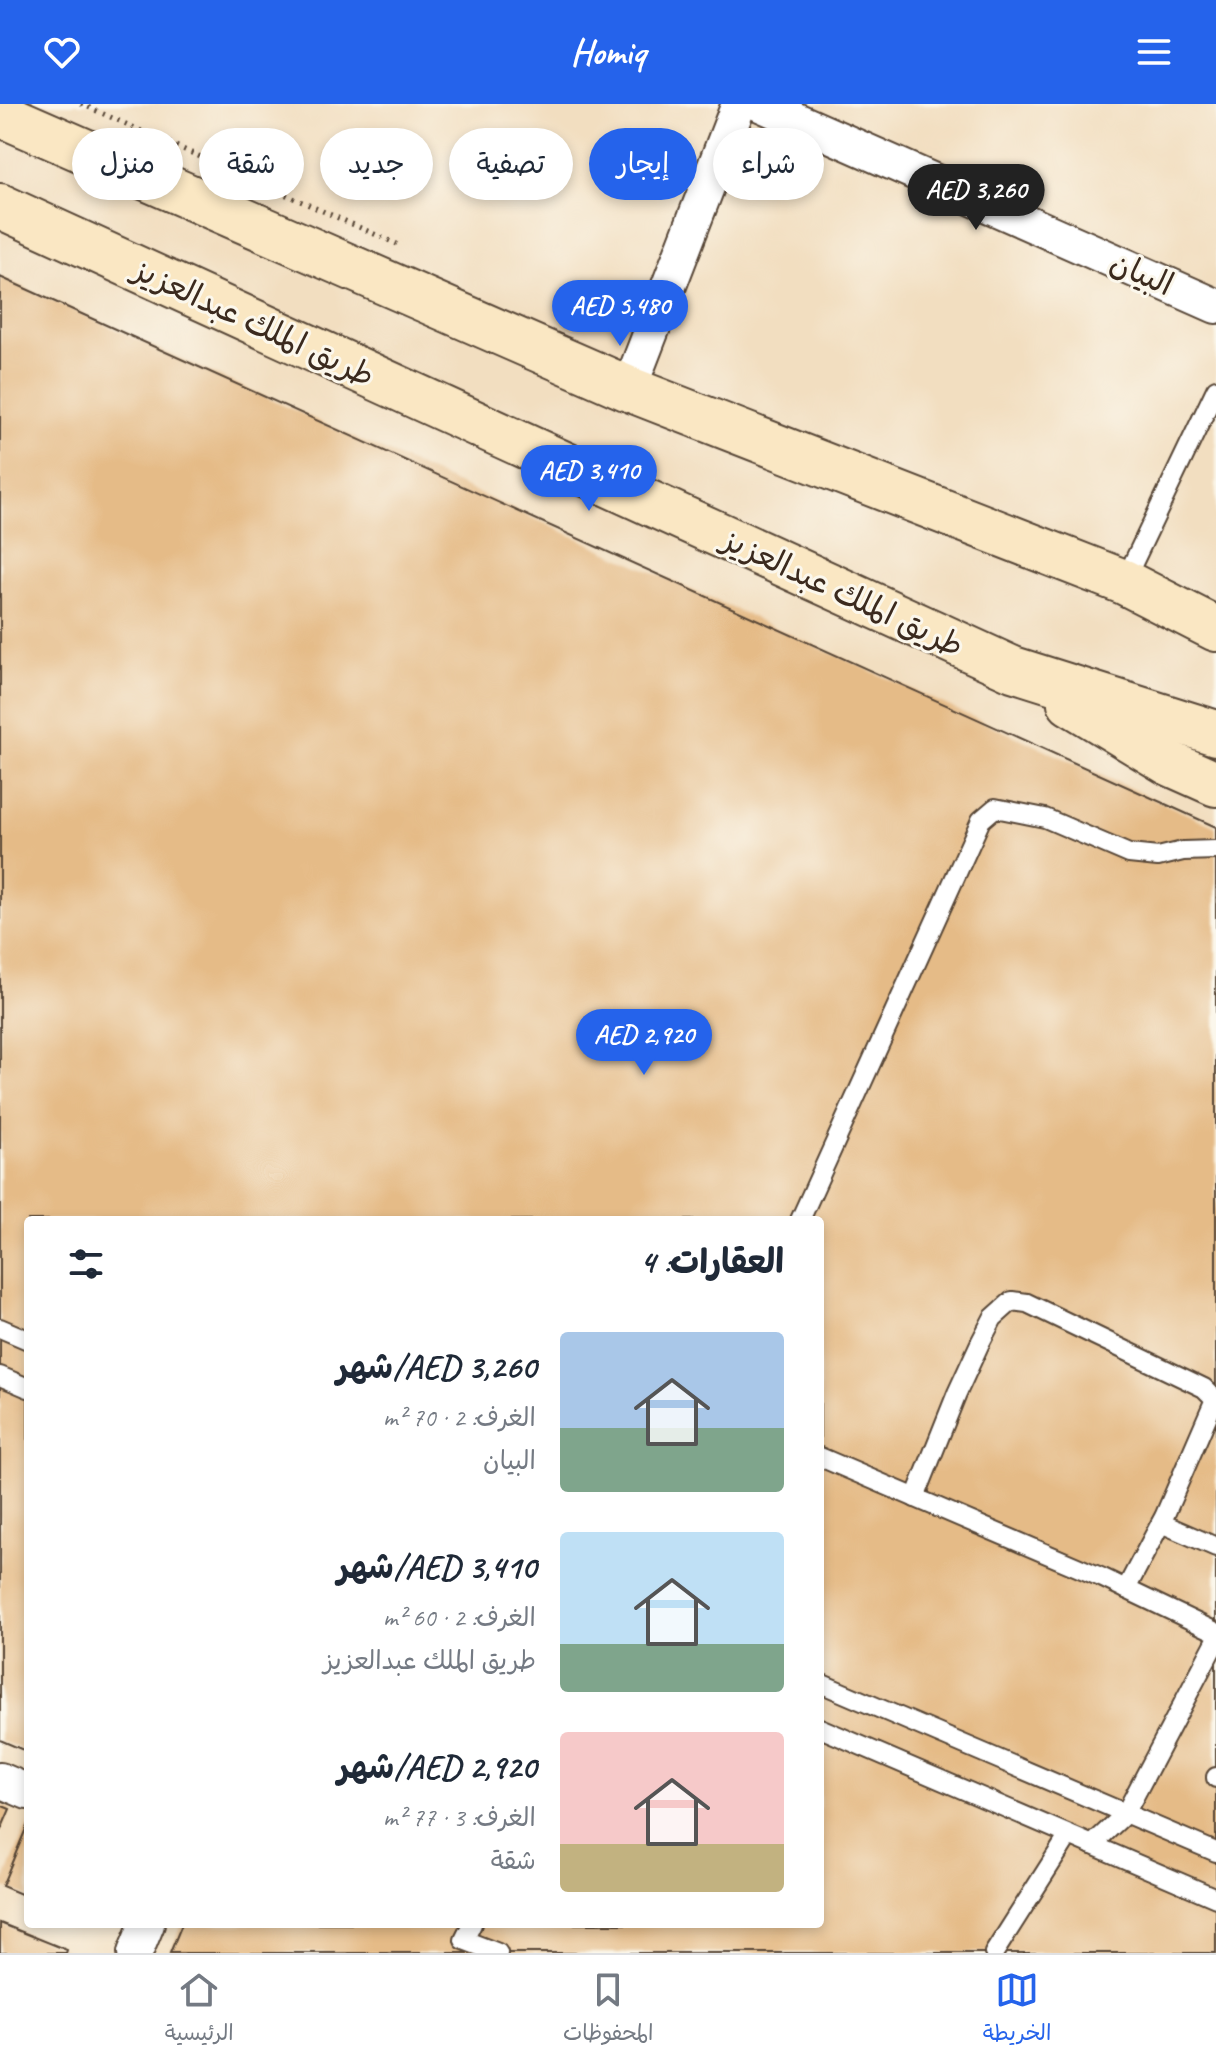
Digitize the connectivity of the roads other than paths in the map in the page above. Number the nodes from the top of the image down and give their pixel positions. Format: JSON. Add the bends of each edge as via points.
{"nodes":[{"id":1,"x":739,"y":104,"type":"edge"},
{"id":2,"x":760,"y":104,"type":"edge"},
{"id":3,"x":0,"y":114,"type":"edge"},
{"id":4,"x":0,"y":206,"type":"edge"},
{"id":5,"x":1216,"y":306,"type":"edge"},
{"id":6,"x":629,"y":389,"type":"junction"},
{"id":7,"x":1216,"y":389,"type":"edge"},
{"id":8,"x":1124,"y":582,"type":"junction"},
{"id":9,"x":1216,"y":621,"type":"edge"},
{"id":10,"x":1216,"y":629,"type":"edge"},
{"id":11,"x":1013,"y":669,"type":"junction"},
{"id":12,"x":1216,"y":733,"type":"edge"},
{"id":13,"x":1216,"y":784,"type":"edge"},
{"id":14,"x":1216,"y":850,"type":"edge"},
{"id":15,"x":802,"y":1216,"type":"edge"},
{"id":16,"x":0,"y":1328,"type":"edge"},
{"id":17,"x":24,"y":1338,"type":"edge"},
{"id":18,"x":0,"y":1376,"type":"edge"},
{"id":19,"x":24,"y":1386,"type":"edge"},
{"id":20,"x":824,"y":1459,"type":"edge"},
{"id":21,"x":915,"y":1498,"type":"junction"},
{"id":22,"x":1161,"y":1523,"type":"junction"},
{"id":23,"x":1216,"y":1547,"type":"edge"},
{"id":24,"x":1126,"y":1589,"type":"junction"},
{"id":25,"x":1216,"y":1632,"type":"edge"},
{"id":26,"x":1216,"y":1641,"type":"edge"},
{"id":27,"x":824,"y":1685,"type":"edge"},
{"id":28,"x":824,"y":1730,"type":"edge"},
{"id":29,"x":0,"y":1780,"type":"edge"},
{"id":30,"x":24,"y":1790,"type":"edge"},
{"id":31,"x":1125,"y":1814,"type":"junction"},
{"id":32,"x":1069,"y":1835,"type":"junction"},
{"id":33,"x":1092,"y":1845,"type":"junction"},
{"id":34,"x":1216,"y":1852,"type":"edge"},
{"id":35,"x":1216,"y":1898,"type":"edge"},
{"id":36,"x":145,"y":1928,"type":"edge"},
{"id":37,"x":470,"y":1928,"type":"edge"},
{"id":38,"x":135,"y":1953,"type":"edge"},
{"id":39,"x":498,"y":1953,"type":"edge"},
{"id":40,"x":994,"y":1953,"type":"edge"}],
"edges":[{"from":1,"to":6,"type":"street"},
{"from":2,"to":5,"type":"street","name":"البيان"},
{"from":3,"to":6,"type":"main road"},
{"from":4,"to":11,"type":"main road","name":"طريق الملك عبدالعزيز"},
{"from":6,"to":8,"type":"main road"},
{"from":7,"to":8,"type":"lane"},
{"from":8,"to":9,"type":"main road"},
{"from":8,"to":10,"type":"main road"},
{"from":11,"to":12,"type":"main road","name":"طريق الملك عبدالعزيز"},
{"from":11,"to":13,"type":"main road","via":[[1169,763]]},
{"from":14,"to":15,"type":"lane","via":[[1158,857],[1129,854],[1045,818],[995,808],[981,820]]},
{"from":16,"to":17,"type":"lane"},
{"from":18,"to":19,"type":"lane"},
{"from":20,"to":21,"type":"lane"},
{"from":21,"to":22,"type":"lane","via":[[980,1343],[993,1318],[1012,1301],[1027,1303],[1158,1365],[1215,1399]]},
{"from":21,"to":24,"type":"lane"},
{"from":22,"to":23,"type":"lane"},
{"from":22,"to":24,"type":"lane"},
{"from":24,"to":25,"type":"lane"},
{"from":26,"to":31,"type":"lane"},
{"from":27,"to":31,"type":"lane"},
{"from":28,"to":32,"type":"lane"},
{"from":29,"to":30,"type":"street"},
{"from":31,"to":33,"type":"lane"},
{"from":31,"to":34,"type":"lane"},
{"from":32,"to":33,"type":"lane"},
{"from":32,"to":40,"type":"lane"},
{"from":33,"to":35,"type":"lane"},
{"from":36,"to":38,"type":"street"},
{"from":37,"to":39,"type":"lane","via":[[464,1940]]}]}
